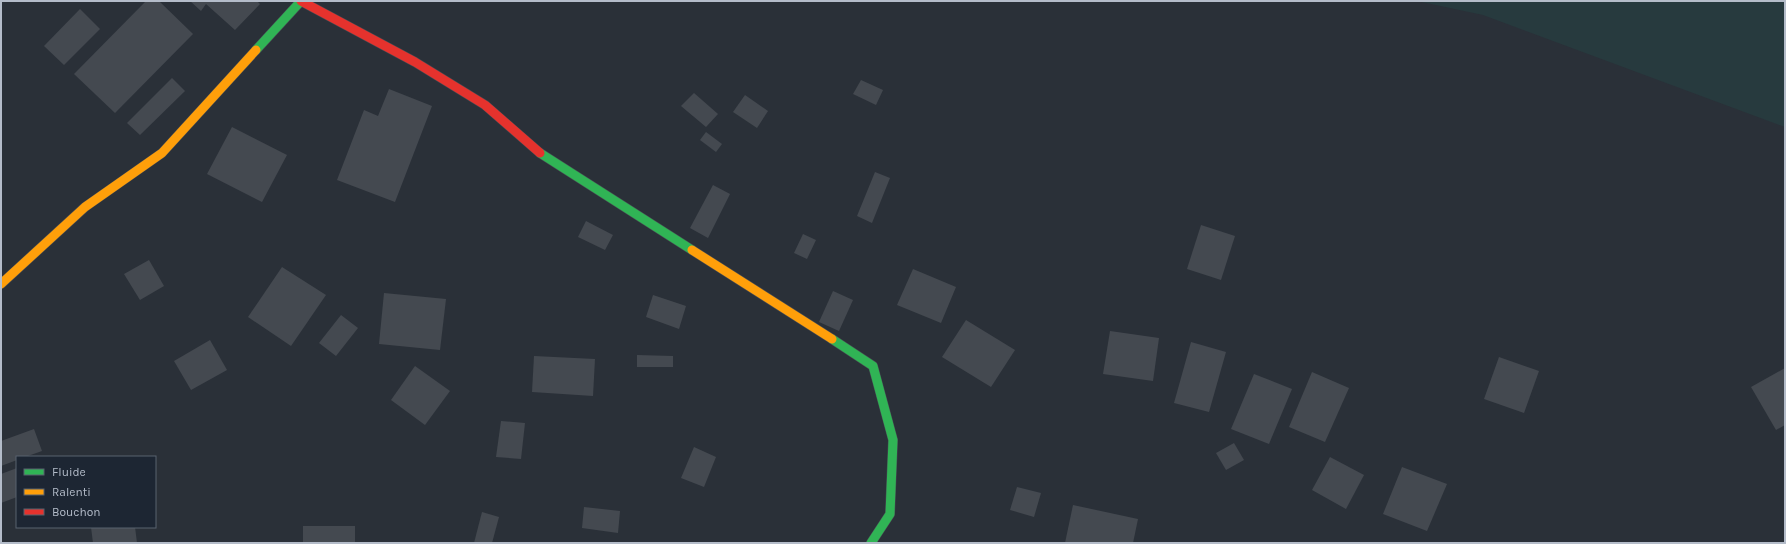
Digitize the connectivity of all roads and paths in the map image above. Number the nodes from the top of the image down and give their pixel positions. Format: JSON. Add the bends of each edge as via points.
{"nodes":[{"id":1,"x":301,"y":1,"type":"edge"},
{"id":2,"x":1,"y":284,"type":"edge"},
{"id":3,"x":871,"y":543,"type":"edge"}],
"edges":[{"from":1,"to":2,"type":"street","via":[[162,153],[85,207]]},
{"from":1,"to":3,"type":"street","via":[[415,62],[485,105],[543,155],[873,366],[893,440],[890,514]]}]}
